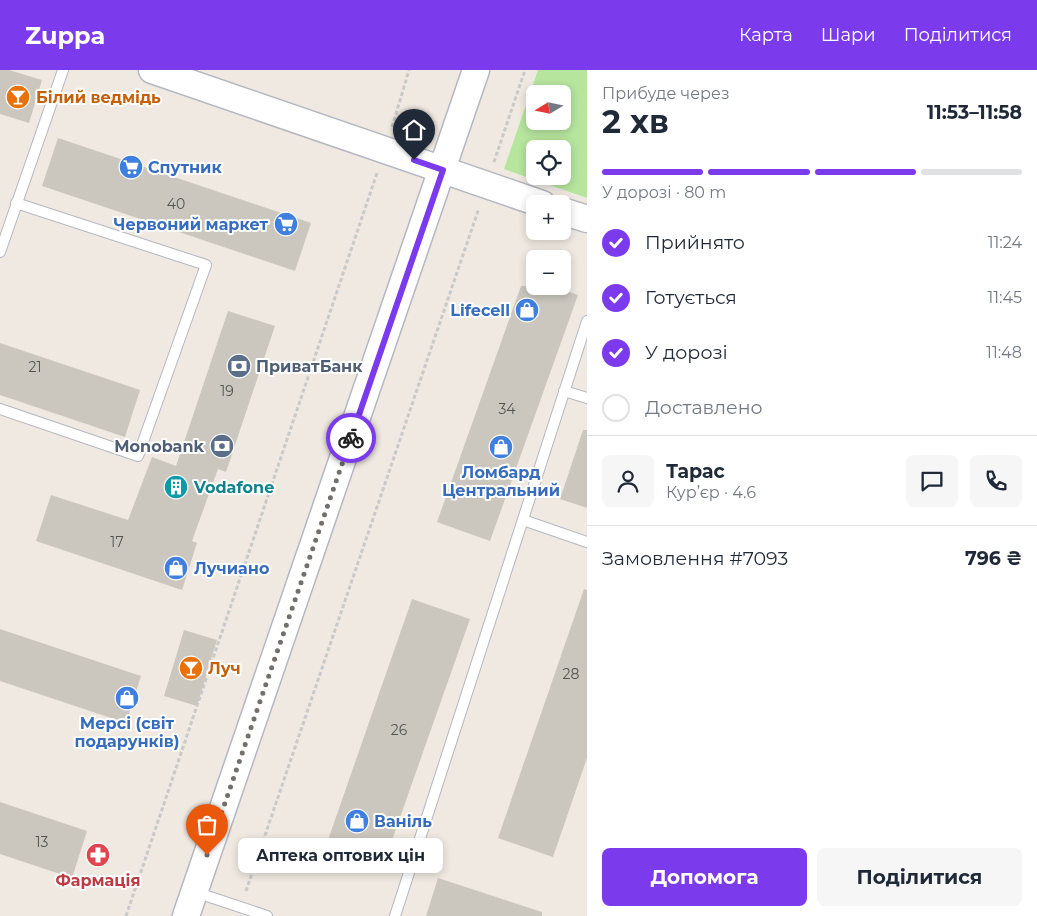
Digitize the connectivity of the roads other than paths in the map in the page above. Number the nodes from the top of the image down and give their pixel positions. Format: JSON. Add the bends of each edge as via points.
{"nodes":[{"id":1,"x":63,"y":70,"type":"edge"},
{"id":2,"x":152,"y":70,"type":"edge"},
{"id":3,"x":476,"y":70,"type":"edge"},
{"id":4,"x":443,"y":170,"type":"junction"},
{"id":5,"x":526,"y":198,"type":"edge"},
{"id":6,"x":16,"y":203,"type":"junction"},
{"id":7,"x":571,"y":214,"type":"edge"},
{"id":8,"x":587,"y":219,"type":"edge"},
{"id":9,"x":0,"y":250,"type":"edge"},
{"id":10,"x":587,"y":321,"type":"edge"},
{"id":11,"x":564,"y":391,"type":"junction"},
{"id":12,"x":587,"y":398,"type":"edge"},
{"id":13,"x":0,"y":410,"type":"edge"},
{"id":14,"x":523,"y":520,"type":"junction"},
{"id":15,"x":587,"y":542,"type":"edge"},
{"id":16,"x":195,"y":892,"type":"junction"},
{"id":17,"x":186,"y":916,"type":"edge"},
{"id":18,"x":267,"y":916,"type":"edge"},
{"id":19,"x":395,"y":916,"type":"edge"}],
"edges":[{"from":1,"to":6,"type":"lane"},
{"from":2,"to":4,"type":"street"},
{"from":3,"to":4,"type":"street"},
{"from":4,"to":5,"type":"street"},
{"from":4,"to":16,"type":"street"},
{"from":6,"to":9,"type":"lane"},
{"from":6,"to":13,"type":"lane","via":[[206,265],[138,456]]},
{"from":7,"to":8,"type":"street"},
{"from":10,"to":11,"type":"lane"},
{"from":11,"to":12,"type":"lane"},
{"from":11,"to":14,"type":"lane"},
{"from":14,"to":15,"type":"lane"},
{"from":14,"to":19,"type":"lane"},
{"from":16,"to":17,"type":"street"},
{"from":16,"to":18,"type":"lane"}]}
